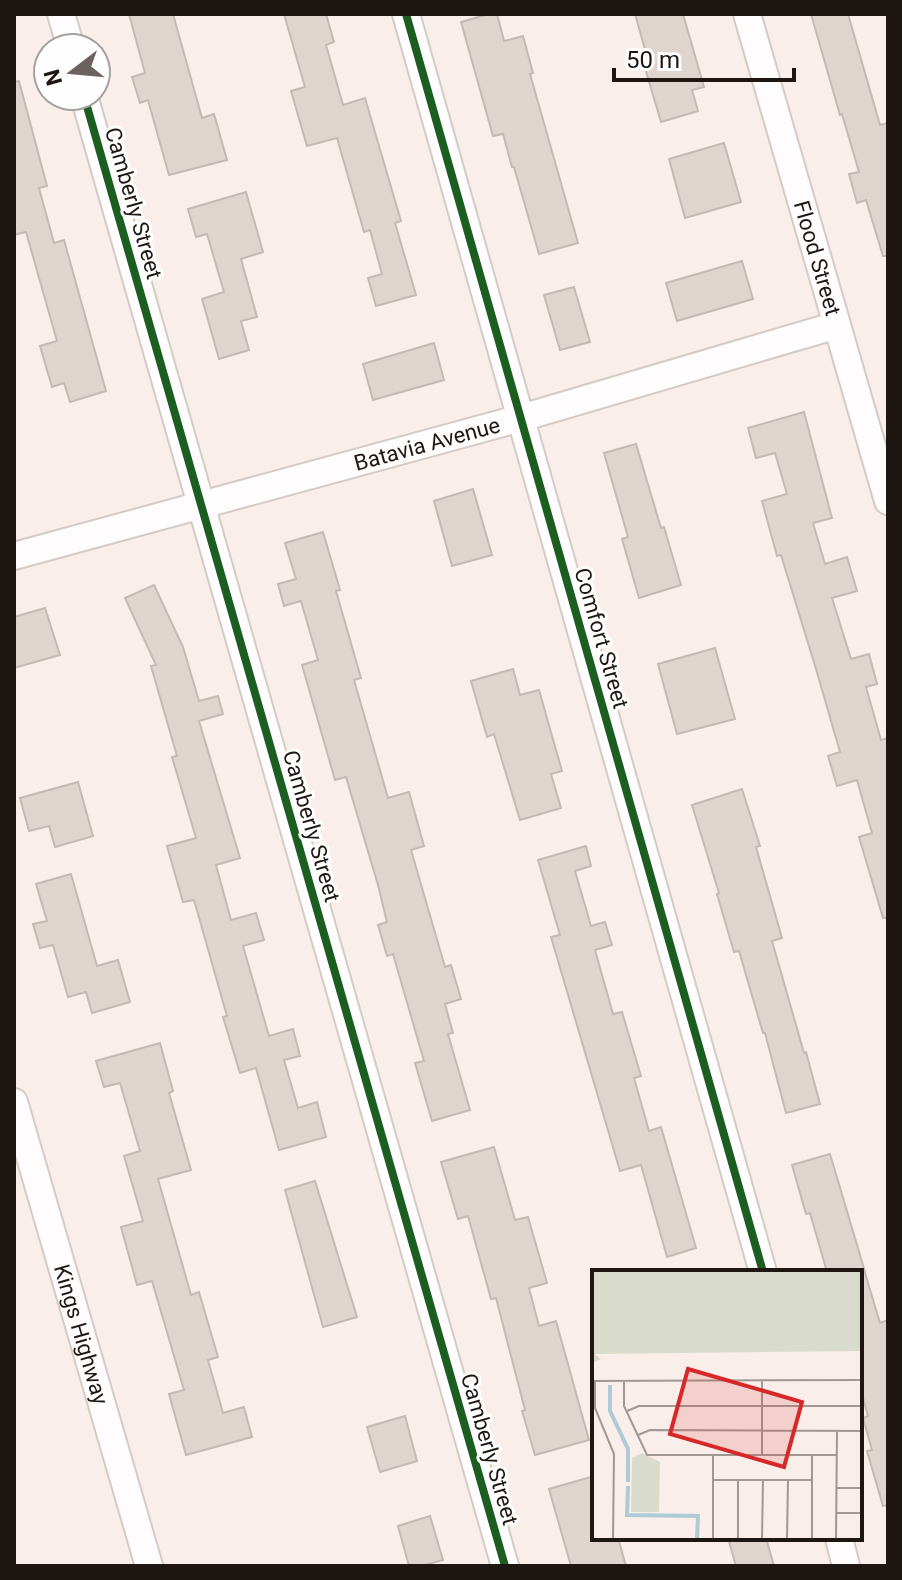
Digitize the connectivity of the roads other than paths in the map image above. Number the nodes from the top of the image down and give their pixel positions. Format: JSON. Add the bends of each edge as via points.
{"nodes":[{"id":1,"x":406,"y":14,"type":"edge"},
{"id":2,"x":747,"y":14,"type":"edge"},
{"id":3,"x":89,"y":112,"type":"edge"},
{"id":4,"x":837,"y":325,"type":"junction"},
{"id":5,"x":521,"y":418,"type":"junction"},
{"id":6,"x":888,"y":501,"type":"edge"},
{"id":7,"x":201,"y":506,"type":"junction"},
{"id":8,"x":14,"y":556,"type":"edge"},
{"id":9,"x":14,"y":1102,"type":"edge"},
{"id":10,"x":762,"y":1270,"type":"edge"},
{"id":11,"x":840,"y":1540,"type":"edge"},
{"id":12,"x":149,"y":1566,"type":"edge"},
{"id":13,"x":505,"y":1566,"type":"edge"},
{"id":14,"x":846,"y":1566,"type":"edge"}],
"edges":[{"from":1,"to":5,"type":"street","name":"Comfort Street"},
{"from":2,"to":4,"type":"street","name":"Flood Street"},
{"from":3,"to":7,"type":"street","name":"Camberly Street"},
{"from":4,"to":5,"type":"street","name":"Batavia Avenue"},
{"from":4,"to":6,"type":"street","name":"Flood Street"},
{"from":5,"to":7,"type":"street","name":"Batavia Avenue"},
{"from":5,"to":10,"type":"street","name":"Comfort Street"},
{"from":7,"to":8,"type":"street","name":"Batavia Avenue"},
{"from":7,"to":13,"type":"street","name":"Camberly Street"},
{"from":9,"to":12,"type":"street","name":"Kings Highway"},
{"from":11,"to":14,"type":"street"}]}
